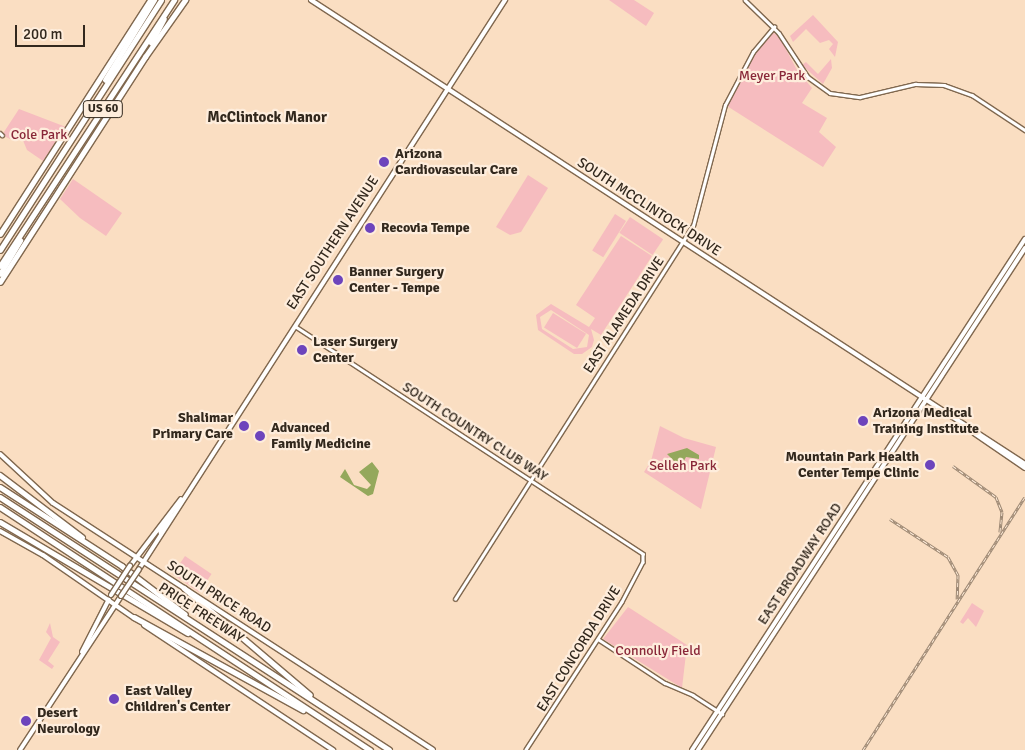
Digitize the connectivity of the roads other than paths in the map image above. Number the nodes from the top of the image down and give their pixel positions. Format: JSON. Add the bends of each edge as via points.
{"nodes":[{"id":1,"x":150,"y":0,"type":"edge"},
{"id":2,"x":154,"y":0,"type":"edge"},
{"id":3,"x":160,"y":0,"type":"edge"},
{"id":4,"x":174,"y":0,"type":"edge"},
{"id":5,"x":185,"y":0,"type":"edge"},
{"id":6,"x":311,"y":0,"type":"edge"},
{"id":7,"x":505,"y":0,"type":"edge"},
{"id":8,"x":745,"y":0,"type":"edge"},
{"id":9,"x":774,"y":27,"type":"junction"},
{"id":10,"x":446,"y":89,"type":"junction"},
{"id":11,"x":107,"y":115,"type":"junction"},
{"id":12,"x":76,"y":130,"type":"junction"},
{"id":13,"x":1025,"y":130,"type":"edge"},
{"id":14,"x":32,"y":217,"type":"junction"},
{"id":15,"x":0,"y":234,"type":"edge"},
{"id":16,"x":1025,"y":239,"type":"edge"},
{"id":17,"x":682,"y":243,"type":"junction"},
{"id":18,"x":1025,"y":248,"type":"edge"},
{"id":19,"x":0,"y":250,"type":"edge"},
{"id":20,"x":0,"y":266,"type":"edge"},
{"id":21,"x":0,"y":274,"type":"edge"},
{"id":22,"x":0,"y":282,"type":"edge"},
{"id":23,"x":997,"y":286,"type":"junction"},
{"id":24,"x":294,"y":325,"type":"junction"},
{"id":25,"x":961,"y":342,"type":"junction"},
{"id":26,"x":921,"y":398,"type":"junction"},
{"id":27,"x":925,"y":402,"type":"junction"},
{"id":28,"x":974,"y":433,"type":"junction"},
{"id":29,"x":892,"y":443,"type":"junction"},
{"id":30,"x":0,"y":454,"type":"edge"},
{"id":31,"x":891,"y":454,"type":"junction"},
{"id":32,"x":1025,"y":464,"type":"edge"},
{"id":33,"x":878,"y":465,"type":"junction"},
{"id":34,"x":883,"y":466,"type":"junction"},
{"id":35,"x":1025,"y":468,"type":"edge"},
{"id":36,"x":0,"y":475,"type":"edge"},
{"id":37,"x":531,"y":481,"type":"junction"},
{"id":38,"x":0,"y":487,"type":"edge"},
{"id":39,"x":0,"y":497,"type":"edge"},
{"id":40,"x":179,"y":500,"type":"junction"},
{"id":41,"x":0,"y":507,"type":"edge"},
{"id":42,"x":0,"y":522,"type":"edge"},
{"id":43,"x":0,"y":531,"type":"edge"},
{"id":44,"x":96,"y":549,"type":"junction"},
{"id":45,"x":136,"y":557,"type":"junction"},
{"id":46,"x":644,"y":558,"type":"joint"},
{"id":47,"x":144,"y":561,"type":"junction"},
{"id":48,"x":184,"y":588,"type":"junction"},
{"id":49,"x":455,"y":599,"type":"dead end"},
{"id":50,"x":108,"y":600,"type":"junction"},
{"id":51,"x":116,"y":605,"type":"junction"},
{"id":52,"x":134,"y":617,"type":"junction"},
{"id":53,"x":189,"y":619,"type":"junction"},
{"id":54,"x":598,"y":639,"type":"junction"},
{"id":55,"x":212,"y":646,"type":"junction"},
{"id":56,"x":82,"y":652,"type":"junction"},
{"id":57,"x":327,"y":709,"type":"junction"},
{"id":58,"x":720,"y":712,"type":"junction"},
{"id":59,"x":324,"y":720,"type":"junction"},
{"id":60,"x":20,"y":750,"type":"edge"},
{"id":61,"x":333,"y":750,"type":"edge"},
{"id":62,"x":370,"y":750,"type":"edge"},
{"id":63,"x":391,"y":750,"type":"edge"},
{"id":64,"x":433,"y":750,"type":"edge"},
{"id":65,"x":526,"y":750,"type":"edge"},
{"id":66,"x":692,"y":750,"type":"edge"},
{"id":67,"x":698,"y":750,"type":"edge"}],
"edges":[{"from":1,"to":15,"type":"highway"},
{"from":2,"to":12,"type":"highway"},
{"from":3,"to":12,"type":"highway","number":"US 60"},
{"from":4,"to":11,"type":"highway"},
{"from":4,"to":14,"type":"highway","number":"US 60"},
{"from":5,"to":11,"type":"highway"},
{"from":6,"to":10,"type":"main road","name":"SOUTH MCCLINTOCK DRIVE"},
{"from":7,"to":10,"type":"main road","name":"EAST SOUTHERN AVENUE"},
{"from":8,"to":9,"type":"street"},
{"from":9,"to":13,"type":"street","via":[[805,74],[832,94],[860,98],[915,84],[944,85],[972,96]]},
{"from":9,"to":17,"type":"street","name":"EAST ALAMEDA DRIVE","via":[[753,52],[726,104],[704,180],[698,215]]},
{"from":10,"to":17,"type":"main road","name":"SOUTH MCCLINTOCK DRIVE"},
{"from":10,"to":24,"type":"main road","name":"EAST SOUTHERN AVENUE"},
{"from":11,"to":22,"type":"highway"},
{"from":12,"to":19,"type":"highway","number":"US 60"},
{"from":14,"to":20,"type":"highway","number":"US 60"},
{"from":14,"to":21,"type":"highway"},
{"from":16,"to":23,"type":"main road","name":"EAST BROADWAY ROAD"},
{"from":17,"to":26,"type":"main road","name":"SOUTH MCCLINTOCK DRIVE"},
{"from":17,"to":37,"type":"street","name":"EAST ALAMEDA DRIVE"},
{"from":18,"to":23,"type":"main road","name":"EAST BROADWAY ROAD"},
{"from":23,"to":25,"type":"main road","name":"EAST BROADWAY ROAD"},
{"from":24,"to":37,"type":"street","name":"SOUTH COUNTRY CLUB WAY"},
{"from":24,"to":40,"type":"main road","name":"EAST SOUTHERN AVENUE"},
{"from":25,"to":26,"type":"main road","name":"EAST BROADWAY ROAD"},
{"from":25,"to":27,"type":"main road","name":"EAST BROADWAY ROAD"},
{"from":26,"to":27,"type":"main road","name":"SOUTH MCCLINTOCK DRIVE"},
{"from":26,"to":29,"type":"main road","name":"EAST BROADWAY ROAD"},
{"from":27,"to":28,"type":"main road","name":"SOUTH MCCLINTOCK DRIVE"},
{"from":27,"to":31,"type":"main road","name":"EAST BROADWAY ROAD"},
{"from":28,"to":32,"type":"main road","name":"SOUTH MCCLINTOCK DRIVE"},
{"from":28,"to":35,"type":"main road","name":"SOUTH MCCLINTOCK DRIVE"},
{"from":29,"to":31,"type":"main road"},
{"from":29,"to":33,"type":"main road","name":"EAST BROADWAY ROAD"},
{"from":30,"to":45,"type":"main road","name":"SOUTH PRICE ROAD","via":[[48,499]]},
{"from":31,"to":34,"type":"main road","name":"EAST BROADWAY ROAD"},
{"from":33,"to":34,"type":"main road"},
{"from":33,"to":58,"type":"main road","name":"EAST BROADWAY ROAD"},
{"from":34,"to":58,"type":"main road","name":"EAST BROADWAY ROAD"},
{"from":36,"to":44,"type":"highway"},
{"from":37,"to":46,"type":"street","name":"SOUTH COUNTRY CLUB WAY"},
{"from":37,"to":49,"type":"street","name":"EAST ALAMEDA DRIVE"},
{"from":38,"to":44,"type":"highway"},
{"from":39,"to":53,"type":"highway","name":"PRICE FREEWAY"},
{"from":40,"to":45,"type":"main road","name":"EAST SOUTHERN AVENUE"},
{"from":40,"to":47,"type":"main road","name":"EAST SOUTHERN AVENUE"},
{"from":41,"to":55,"type":"highway","name":"PRICE FREEWAY"},
{"from":42,"to":55,"type":"highway"},
{"from":43,"to":50,"type":"main road","via":[[43,555]]},
{"from":44,"to":53,"type":"highway"},
{"from":45,"to":47,"type":"main road","name":"SOUTH PRICE ROAD"},
{"from":45,"to":50,"type":"main road","name":"EAST SOUTHERN AVENUE","bridge":true},
{"from":46,"to":54,"type":"street","name":"EAST CONCORDA DRIVE","via":[[626,596]]},
{"from":47,"to":48,"type":"main road","name":"SOUTH PRICE ROAD"},
{"from":47,"to":51,"type":"main road","name":"EAST SOUTHERN AVENUE","bridge":true},
{"from":48,"to":57,"type":"highway"},
{"from":48,"to":64,"type":"main road","name":"SOUTH PRICE ROAD"},
{"from":50,"to":51,"type":"main road"},
{"from":50,"to":56,"type":"main road","name":"EAST SOUTHERN AVENUE"},
{"from":51,"to":52,"type":"main road"},
{"from":51,"to":56,"type":"main road","name":"EAST SOUTHERN AVENUE"},
{"from":52,"to":59,"type":"highway"},
{"from":52,"to":61,"type":"main road"},
{"from":53,"to":57,"type":"highway","name":"PRICE FREEWAY"},
{"from":54,"to":58,"type":"street","via":[[664,683]]},
{"from":54,"to":65,"type":"street","name":"EAST CONCORDA DRIVE"},
{"from":55,"to":59,"type":"highway","name":"PRICE FREEWAY"},
{"from":56,"to":60,"type":"main road","name":"EAST SOUTHERN AVENUE"},
{"from":57,"to":63,"type":"highway","name":"PRICE FREEWAY"},
{"from":58,"to":66,"type":"main road","name":"EAST BROADWAY ROAD"},
{"from":58,"to":67,"type":"main road","name":"EAST BROADWAY ROAD"},
{"from":59,"to":62,"type":"highway","name":"PRICE FREEWAY"}]}
